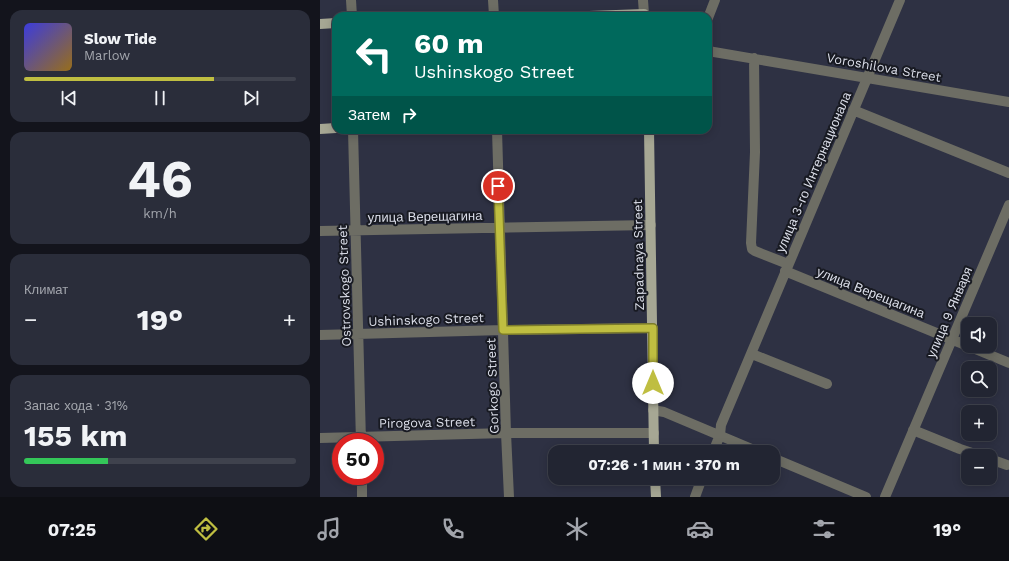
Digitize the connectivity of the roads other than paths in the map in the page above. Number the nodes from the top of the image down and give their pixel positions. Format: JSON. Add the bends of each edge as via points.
{"nodes":[{"id":1,"x":351,"y":0,"type":"edge"},
{"id":2,"x":493,"y":0,"type":"edge"},
{"id":3,"x":643,"y":0,"type":"edge"},
{"id":4,"x":715,"y":0,"type":"edge"},
{"id":5,"x":900,"y":0,"type":"edge"},
{"id":6,"x":352,"y":12,"type":"edge"},
{"id":7,"x":494,"y":12,"type":"edge"},
{"id":8,"x":644,"y":12,"type":"edge"},
{"id":9,"x":710,"y":12,"type":"edge"},
{"id":10,"x":332,"y":23,"type":"edge"},
{"id":11,"x":320,"y":24,"type":"edge"},
{"id":12,"x":712,"y":52,"type":"edge"},
{"id":13,"x":754,"y":58,"type":"junction"},
{"id":14,"x":867,"y":77,"type":"junction"},
{"id":15,"x":1009,"y":102,"type":"edge"},
{"id":16,"x":853,"y":110,"type":"junction"},
{"id":17,"x":320,"y":128,"type":"edge"},
{"id":18,"x":332,"y":128,"type":"edge"},
{"id":19,"x":353,"y":134,"type":"edge"},
{"id":20,"x":497,"y":134,"type":"edge"},
{"id":21,"x":649,"y":134,"type":"edge"},
{"id":22,"x":1009,"y":173,"type":"edge"},
{"id":23,"x":1009,"y":205,"type":"edge"},
{"id":24,"x":651,"y":225,"type":"junction"},
{"id":25,"x":499,"y":228,"type":"junction"},
{"id":26,"x":355,"y":230,"type":"junction"},
{"id":27,"x":320,"y":231,"type":"edge"},
{"id":28,"x":787,"y":268,"type":"junction"},
{"id":29,"x":653,"y":328,"type":"junction"},
{"id":30,"x":503,"y":330,"type":"junction"},
{"id":31,"x":358,"y":334,"type":"junction"},
{"id":32,"x":320,"y":335,"type":"edge"},
{"id":33,"x":952,"y":339,"type":"junction"},
{"id":34,"x":961,"y":343,"type":"edge"},
{"id":35,"x":985,"y":353,"type":"edge"},
{"id":36,"x":752,"y":354,"type":"junction"},
{"id":37,"x":1009,"y":363,"type":"edge"},
{"id":38,"x":827,"y":384,"type":"dead end"},
{"id":39,"x":653,"y":410,"type":"junction"},
{"id":40,"x":913,"y":430,"type":"junction"},
{"id":41,"x":361,"y":433,"type":"edge"},
{"id":42,"x":506,"y":433,"type":"junction"},
{"id":43,"x":654,"y":433,"type":"junction"},
{"id":44,"x":720,"y":435,"type":"junction"},
{"id":45,"x":320,"y":438,"type":"edge"},
{"id":46,"x":332,"y":438,"type":"edge"},
{"id":47,"x":384,"y":438,"type":"edge"},
{"id":48,"x":654,"y":445,"type":"edge"},
{"id":49,"x":716,"y":445,"type":"edge"},
{"id":50,"x":743,"y":445,"type":"edge"},
{"id":51,"x":961,"y":449,"type":"edge"},
{"id":52,"x":780,"y":461,"type":"edge"},
{"id":53,"x":997,"y":461,"type":"edge"},
{"id":54,"x":1007,"y":465,"type":"dead end"},
{"id":55,"x":362,"y":485,"type":"edge"},
{"id":56,"x":655,"y":485,"type":"edge"},
{"id":57,"x":699,"y":485,"type":"edge"},
{"id":58,"x":362,"y":497,"type":"edge"},
{"id":59,"x":509,"y":497,"type":"edge"},
{"id":60,"x":656,"y":497,"type":"edge"},
{"id":61,"x":695,"y":497,"type":"edge"},
{"id":62,"x":866,"y":497,"type":"edge"},
{"id":63,"x":885,"y":497,"type":"edge"}],
"edges":[{"from":1,"to":6,"type":"street"},
{"from":2,"to":7,"type":"street"},
{"from":3,"to":8,"type":"street"},
{"from":4,"to":9,"type":"street"},
{"from":5,"to":14,"type":"street","name":"улица 3-го Интернационала"},
{"from":10,"to":11,"type":"main road"},
{"from":12,"to":13,"type":"street","name":"Voroshilova Street"},
{"from":13,"to":14,"type":"street","name":"Voroshilova Street"},
{"from":13,"to":28,"type":"street","name":"улица Верещагина","via":[[752,249]]},
{"from":14,"to":15,"type":"street","name":"Voroshilova Street"},
{"from":14,"to":16,"type":"street","name":"улица 3-го Интернационала"},
{"from":16,"to":22,"type":"street"},
{"from":16,"to":28,"type":"street","name":"улица 3-го Интернационала"},
{"from":17,"to":18,"type":"main road"},
{"from":19,"to":26,"type":"street","name":"Ostrovskogo Street"},
{"from":20,"to":25,"type":"street","name":"Gorkogo Street"},
{"from":21,"to":24,"type":"main road","name":"Zapadnaya Street"},
{"from":23,"to":33,"type":"street","name":"улица 9 Января"},
{"from":24,"to":25,"type":"street","name":"улица Верещагина"},
{"from":24,"to":29,"type":"main road","name":"Zapadnaya Street"},
{"from":25,"to":26,"type":"street","name":"улица Верещагина"},
{"from":25,"to":30,"type":"street","name":"Gorkogo Street"},
{"from":26,"to":27,"type":"street","name":"улица Верещагина"},
{"from":26,"to":31,"type":"street","name":"Ostrovskogo Street"},
{"from":28,"to":33,"type":"street","name":"улица Верещагина"},
{"from":28,"to":36,"type":"street","name":"улица 3-го Интернационала"},
{"from":29,"to":30,"type":"street","name":"Ushinskogo Street"},
{"from":29,"to":39,"type":"main road","name":"Zapadnaya Street"},
{"from":30,"to":31,"type":"street","name":"Ushinskogo Street"},
{"from":30,"to":42,"type":"street","name":"Gorkogo Street"},
{"from":31,"to":32,"type":"street","name":"Ushinskogo Street"},
{"from":31,"to":41,"type":"street","name":"Ostrovskogo Street"},
{"from":33,"to":34,"type":"street","name":"улица Верещагина"},
{"from":33,"to":40,"type":"street","name":"улица 9 Января"},
{"from":35,"to":37,"type":"street","name":"улица Верещагина"},
{"from":36,"to":38,"type":"street"},
{"from":36,"to":44,"type":"street","name":"улица 3-го Интернационала","via":[[721,425]]},
{"from":39,"to":43,"type":"main road","name":"Zapadnaya Street"},
{"from":39,"to":44,"type":"street"},
{"from":40,"to":51,"type":"street"},
{"from":40,"to":63,"type":"street","name":"улица 9 Января"},
{"from":42,"to":43,"type":"street","name":"Pirogova Street"},
{"from":42,"to":47,"type":"street","name":"Pirogova Street"},
{"from":42,"to":59,"type":"street","name":"Gorkogo Street"},
{"from":43,"to":48,"type":"main road","name":"Zapadnaya Street"},
{"from":44,"to":49,"type":"street","name":"улица 3-го Интернационала"},
{"from":44,"to":50,"type":"street"},
{"from":45,"to":46,"type":"street","name":"Pirogova Street"},
{"from":52,"to":62,"type":"street"},
{"from":53,"to":54,"type":"street"},
{"from":55,"to":58,"type":"street"},
{"from":56,"to":60,"type":"main road"},
{"from":57,"to":61,"type":"street"}]}
